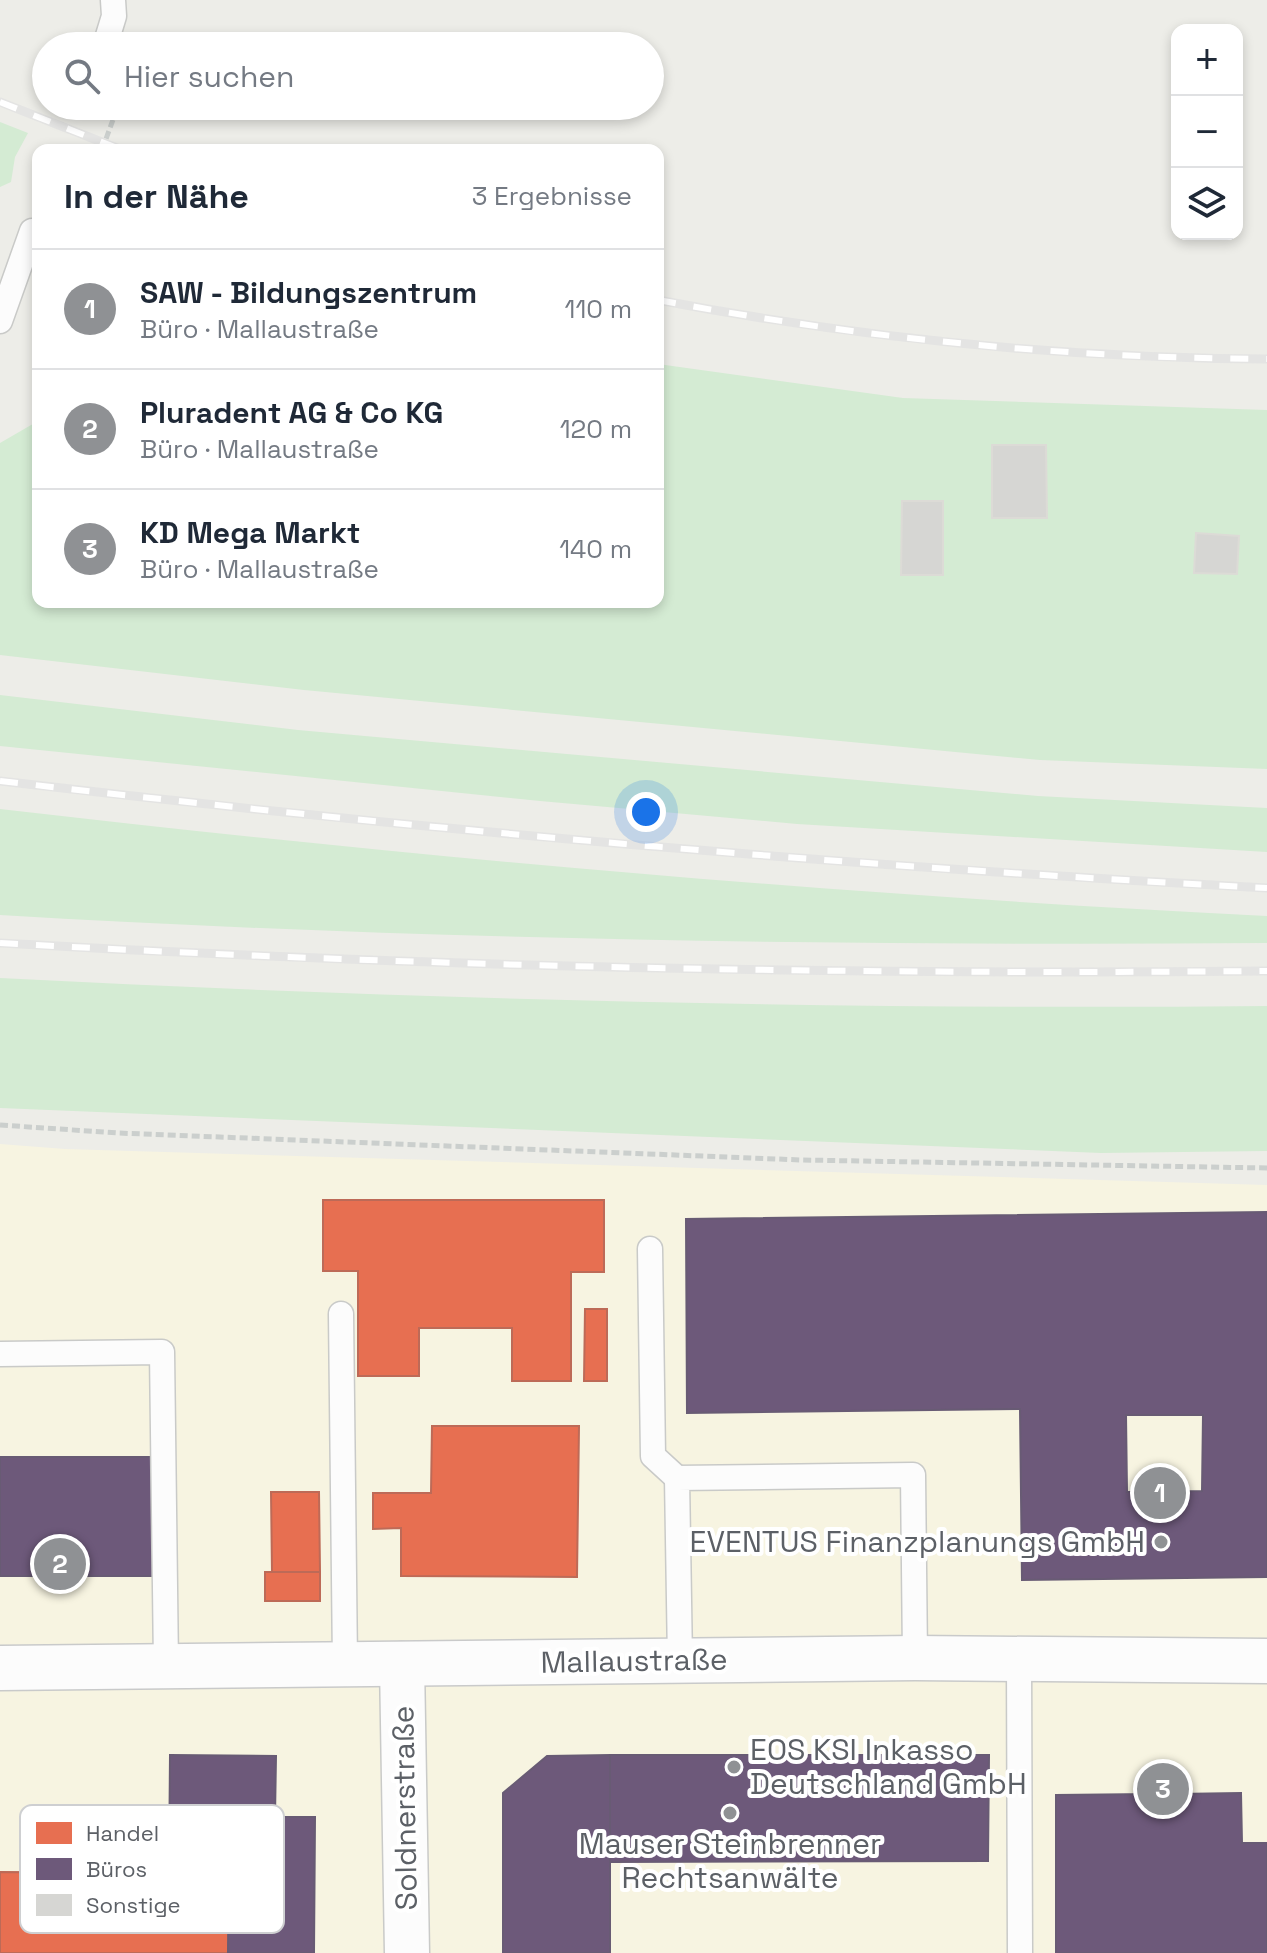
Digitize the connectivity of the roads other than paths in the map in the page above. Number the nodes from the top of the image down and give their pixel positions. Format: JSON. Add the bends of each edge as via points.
{"nodes":[{"id":1,"x":113,"y":0,"type":"edge"},
{"id":2,"x":109,"y":32,"type":"edge"},
{"id":3,"x":32,"y":231,"type":"dead end"},
{"id":4,"x":0,"y":321,"type":"edge"},
{"id":5,"x":650,"y":1249,"type":"dead end"},
{"id":6,"x":341,"y":1314,"type":"dead end"},
{"id":7,"x":0,"y":1354,"type":"edge"},
{"id":8,"x":677,"y":1478,"type":"junction"},
{"id":9,"x":915,"y":1658,"type":"junction"},
{"id":10,"x":1019,"y":1660,"type":"junction"},
{"id":11,"x":680,"y":1661,"type":"junction"},
{"id":12,"x":1267,"y":1661,"type":"edge"},
{"id":13,"x":345,"y":1664,"type":"junction"},
{"id":14,"x":402,"y":1664,"type":"junction"},
{"id":15,"x":166,"y":1666,"type":"junction"},
{"id":16,"x":0,"y":1668,"type":"edge"},
{"id":17,"x":407,"y":1953,"type":"edge"},
{"id":18,"x":1020,"y":1953,"type":"edge"}],
"edges":[{"from":1,"to":2,"type":"lane"},
{"from":3,"to":4,"type":"lane"},
{"from":5,"to":8,"type":"lane","via":[[653,1456]]},
{"from":6,"to":13,"type":"lane"},
{"from":7,"to":15,"type":"lane","via":[[162,1352]]},
{"from":8,"to":9,"type":"lane","via":[[913,1475]]},
{"from":8,"to":11,"type":"lane"},
{"from":9,"to":10,"type":"street","name":"Mallaustraße"},
{"from":9,"to":11,"type":"street","name":"Mallaustraße"},
{"from":10,"to":12,"type":"street","name":"Mallaustraße"},
{"from":10,"to":18,"type":"lane"},
{"from":11,"to":14,"type":"street","name":"Mallaustraße"},
{"from":13,"to":14,"type":"street","name":"Mallaustraße"},
{"from":13,"to":15,"type":"street","name":"Mallaustraße"},
{"from":14,"to":17,"type":"street","name":"Soldnerstraße"},
{"from":15,"to":16,"type":"street","name":"Mallaustraße"}]}
